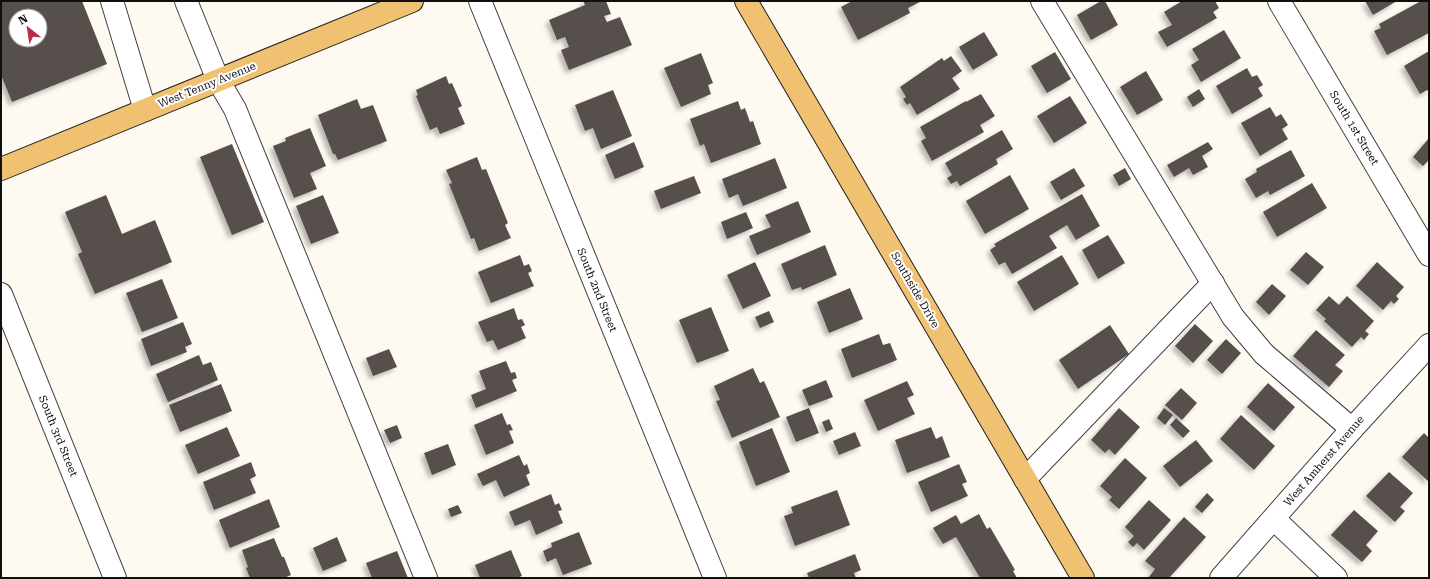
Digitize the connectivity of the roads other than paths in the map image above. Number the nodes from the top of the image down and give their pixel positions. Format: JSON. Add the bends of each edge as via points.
{"nodes":[{"id":1,"x":112,"y":1,"type":"edge"},
{"id":2,"x":186,"y":1,"type":"edge"},
{"id":3,"x":412,"y":1,"type":"edge"},
{"id":4,"x":480,"y":1,"type":"edge"},
{"id":5,"x":746,"y":1,"type":"edge"},
{"id":6,"x":1042,"y":1,"type":"edge"},
{"id":7,"x":1279,"y":1,"type":"edge"},
{"id":8,"x":218,"y":80,"type":"junction"},
{"id":9,"x":145,"y":110,"type":"junction"},
{"id":10,"x":1,"y":169,"type":"edge"},
{"id":11,"x":1429,"y":255,"type":"edge"},
{"id":12,"x":1213,"y":283,"type":"junction"},
{"id":13,"x":1,"y":294,"type":"edge"},
{"id":14,"x":1429,"y":345,"type":"edge"},
{"id":15,"x":1352,"y":429,"type":"junction"},
{"id":16,"x":1025,"y":479,"type":"junction"},
{"id":17,"x":1274,"y":519,"type":"junction"},
{"id":18,"x":115,"y":578,"type":"edge"},
{"id":19,"x":426,"y":578,"type":"edge"},
{"id":20,"x":714,"y":578,"type":"edge"},
{"id":21,"x":1084,"y":578,"type":"edge"},
{"id":22,"x":1220,"y":578,"type":"edge"},
{"id":23,"x":1336,"y":578,"type":"edge"}],
"edges":[{"from":1,"to":9,"type":"street"},
{"from":2,"to":8,"type":"street"},
{"from":3,"to":8,"type":"main road","name":"West Tenny Avenue"},
{"from":4,"to":20,"type":"street","name":"South 2nd Street"},
{"from":5,"to":16,"type":"main road","name":"Southside Drive"},
{"from":6,"to":12,"type":"street"},
{"from":7,"to":11,"type":"street","name":"South 1st Street"},
{"from":8,"to":9,"type":"main road","name":"West Tenny Avenue"},
{"from":8,"to":19,"type":"street","via":[[235,109]]},
{"from":9,"to":10,"type":"main road","name":"West Tenny Avenue"},
{"from":12,"to":15,"type":"street","via":[[1233,317],[1264,354]]},
{"from":12,"to":16,"type":"street"},
{"from":13,"to":18,"type":"street","name":"South 3rd Street"},
{"from":14,"to":15,"type":"street","name":"West Amherst Avenue"},
{"from":15,"to":17,"type":"street","name":"West Amherst Avenue"},
{"from":16,"to":21,"type":"main road","name":"Southside Drive"},
{"from":17,"to":22,"type":"street","name":"West Amherst Avenue"},
{"from":17,"to":23,"type":"street"}]}
